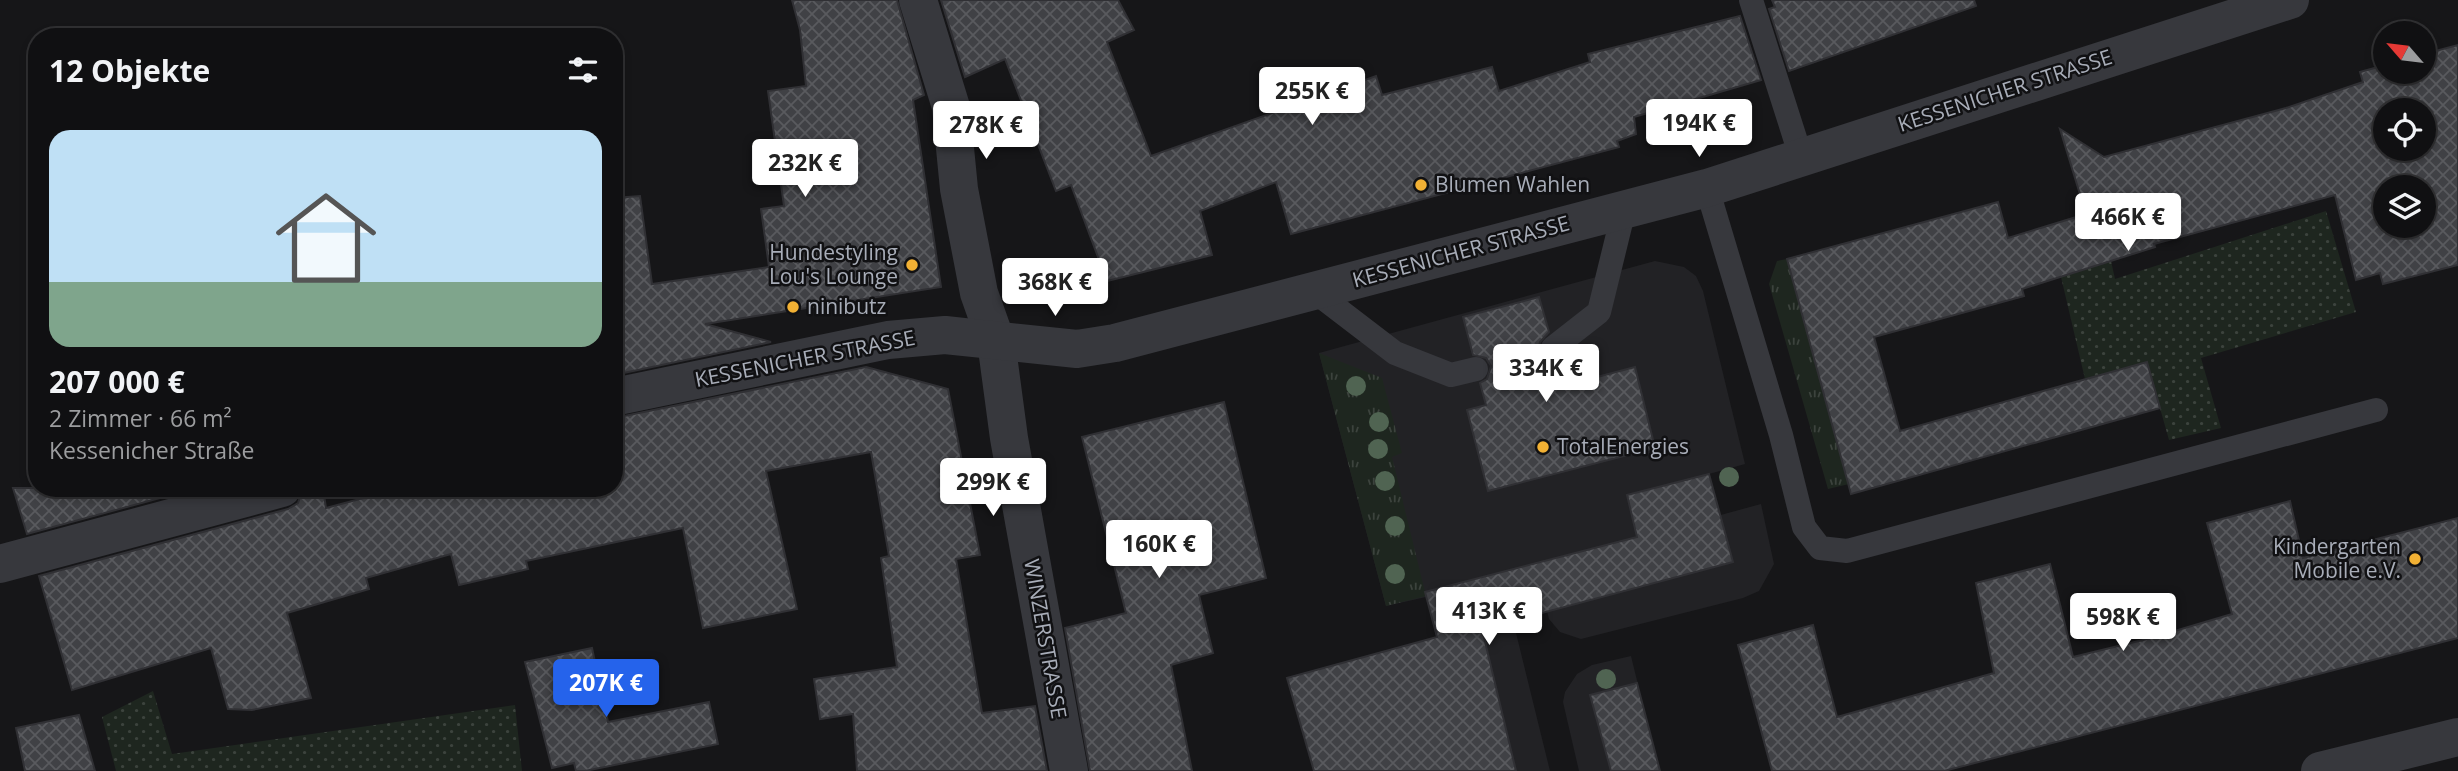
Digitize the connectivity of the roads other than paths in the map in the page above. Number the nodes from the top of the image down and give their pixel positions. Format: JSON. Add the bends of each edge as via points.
{"nodes":[{"id":1,"x":918,"y":0,"type":"edge"},
{"id":2,"x":1751,"y":0,"type":"edge"},
{"id":3,"x":2290,"y":0,"type":"edge"},
{"id":4,"x":1801,"y":157,"type":"junction"},
{"id":5,"x":1707,"y":188,"type":"junction"},
{"id":6,"x":1624,"y":210,"type":"junction"},
{"id":7,"x":1314,"y":291,"type":"junction"},
{"id":8,"x":996,"y":341,"type":"junction"},
{"id":9,"x":1553,"y":348,"type":"dead end"},
{"id":10,"x":1476,"y":369,"type":"dead end"},
{"id":11,"x":623,"y":395,"type":"edge"},
{"id":12,"x":2376,"y":410,"type":"dead end"},
{"id":13,"x":249,"y":497,"type":"edge"},
{"id":14,"x":0,"y":564,"type":"edge"},
{"id":15,"x":2458,"y":737,"type":"edge"},
{"id":16,"x":1069,"y":771,"type":"edge"},
{"id":17,"x":2320,"y":771,"type":"edge"}],
"edges":[{"from":1,"to":8,"type":"street","name":"WINZERSTRASSE","via":[[951,107],[959,189],[979,293]]},
{"from":2,"to":4,"type":"lane"},
{"from":3,"to":4,"type":"street","name":"KESSENICHER STRASSE"},
{"from":4,"to":5,"type":"street","name":"KESSENICHER STRASSE"},
{"from":5,"to":6,"type":"street","name":"KESSENICHER STRASSE"},
{"from":5,"to":12,"type":"lane","via":[[1804,527],[1820,548],[1847,551]]},
{"from":6,"to":7,"type":"street","name":"KESSENICHER STRASSE"},
{"from":6,"to":9,"type":"lane","via":[[1599,312]]},
{"from":7,"to":8,"type":"street","name":"KESSENICHER STRASSE","via":[[1077,349]]},
{"from":7,"to":10,"type":"lane","via":[[1395,353],[1451,375]]},
{"from":8,"to":11,"type":"street","name":"KESSENICHER STRASSE","via":[[945,335],[888,340]]},
{"from":8,"to":16,"type":"street","name":"WINZERSTRASSE"},
{"from":13,"to":14,"type":"street"},
{"from":15,"to":17,"type":"street"}]}
